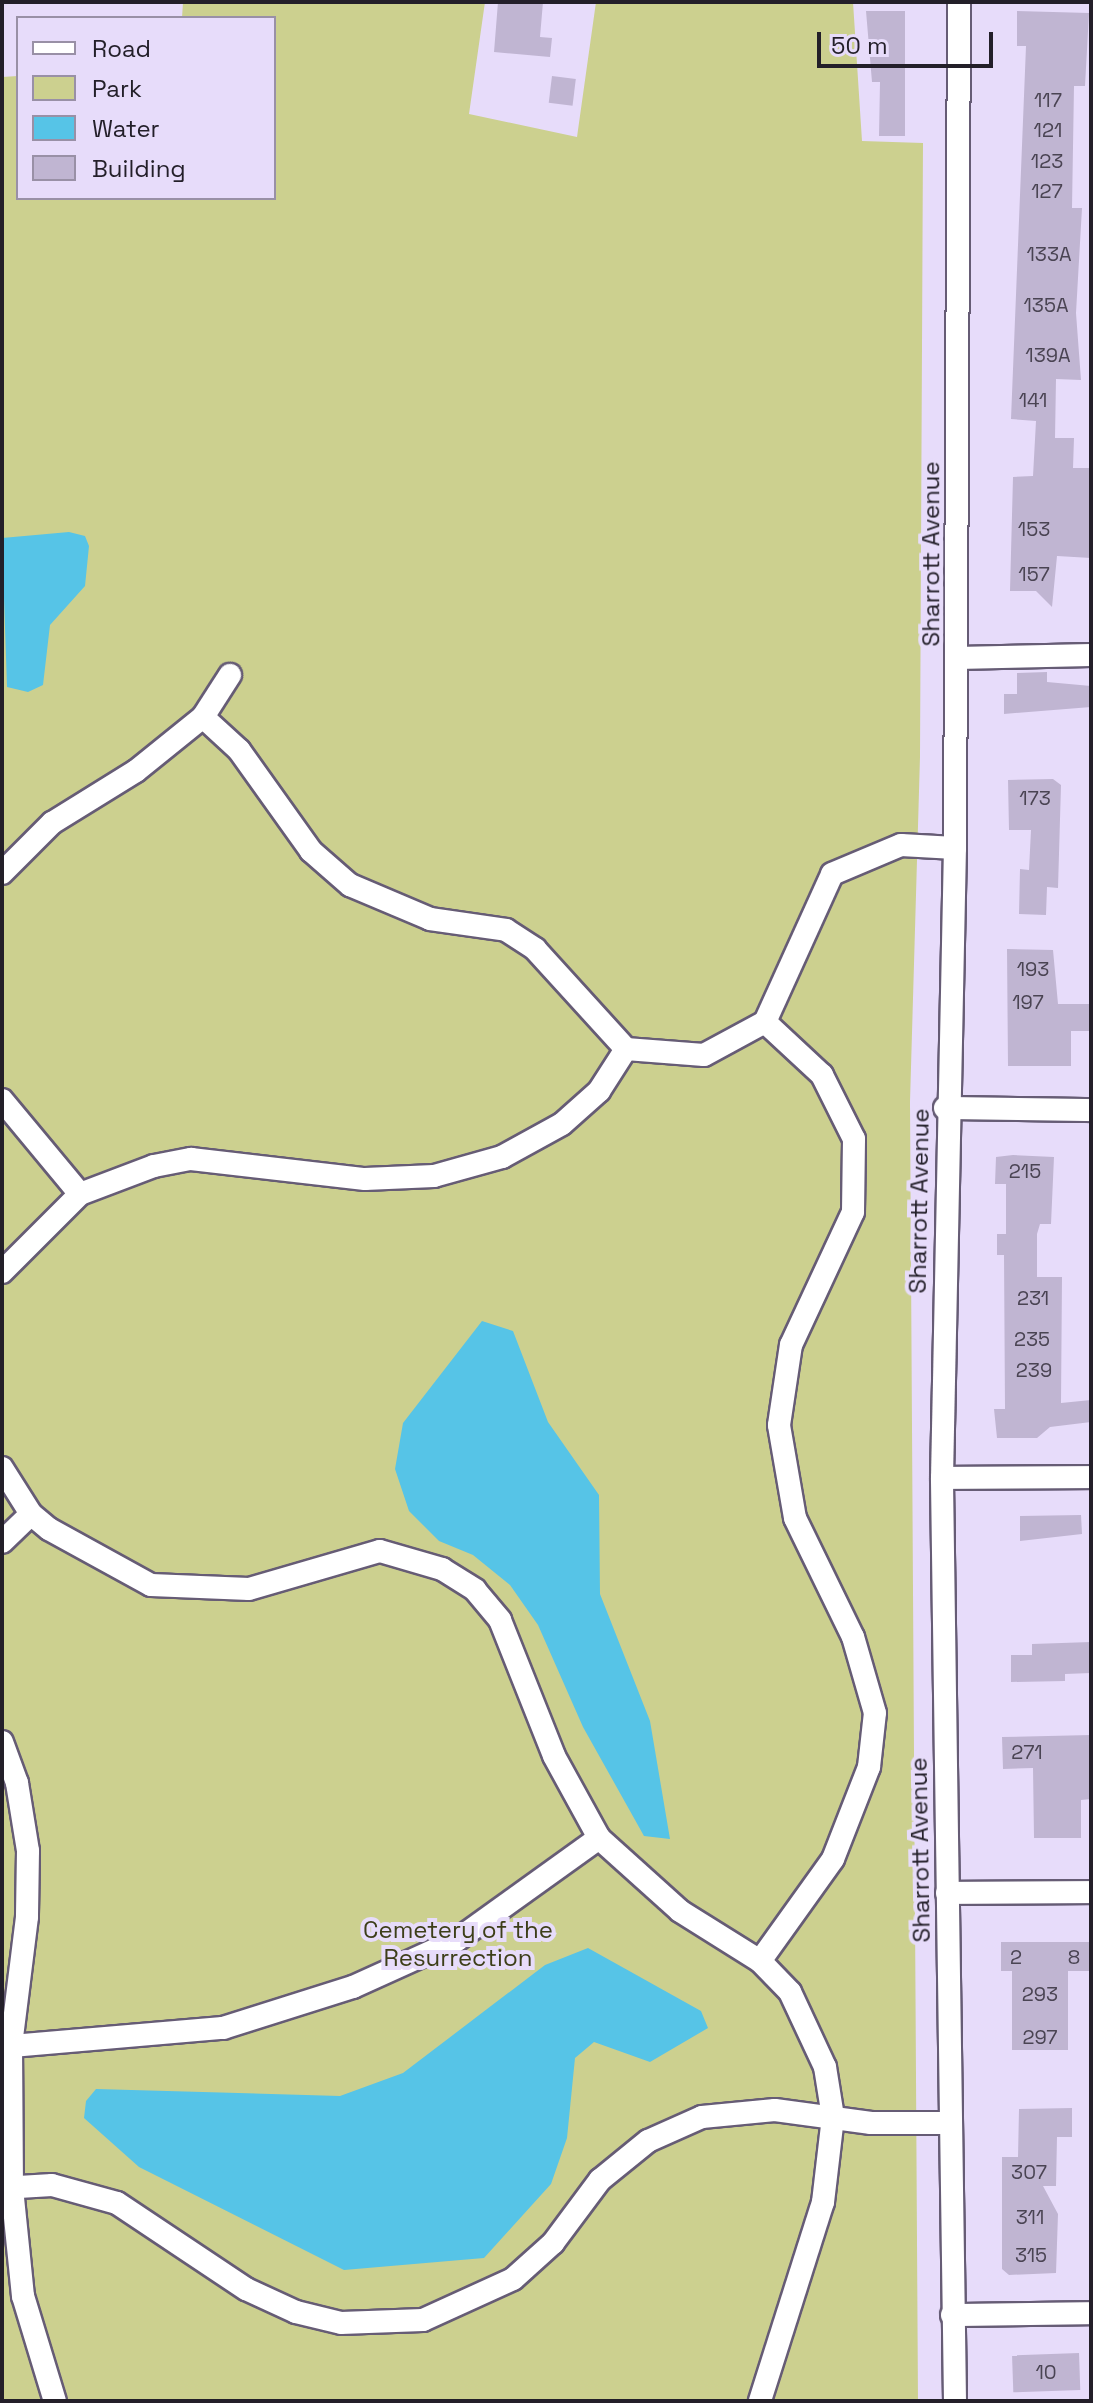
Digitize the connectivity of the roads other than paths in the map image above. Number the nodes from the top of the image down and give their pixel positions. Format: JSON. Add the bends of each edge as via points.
{"nodes":[{"id":1,"x":959,"y":2,"type":"edge"},
{"id":2,"x":1091,"y":655,"type":"edge"},
{"id":3,"x":957,"y":658,"type":"junction"},
{"id":4,"x":230,"y":675,"type":"dead end"},
{"id":5,"x":203,"y":717,"type":"junction"},
{"id":6,"x":955,"y":848,"type":"junction"},
{"id":7,"x":2,"y":873,"type":"edge"},
{"id":8,"x":765,"y":1022,"type":"junction"},
{"id":9,"x":626,"y":1049,"type":"junction"},
{"id":10,"x":2,"y":1100,"type":"edge"},
{"id":11,"x":945,"y":1108,"type":"junction"},
{"id":12,"x":1091,"y":1110,"type":"edge"},
{"id":13,"x":80,"y":1194,"type":"junction"},
{"id":14,"x":2,"y":1272,"type":"edge"},
{"id":15,"x":2,"y":1468,"type":"edge"},
{"id":16,"x":1091,"y":1477,"type":"edge"},
{"id":17,"x":942,"y":1478,"type":"junction"},
{"id":18,"x":31,"y":1514,"type":"junction"},
{"id":19,"x":2,"y":1542,"type":"edge"},
{"id":20,"x":2,"y":1742,"type":"edge"},
{"id":21,"x":599,"y":1838,"type":"junction"},
{"id":22,"x":1091,"y":1892,"type":"edge"},
{"id":23,"x":947,"y":1893,"type":"junction"},
{"id":24,"x":760,"y":1961,"type":"junction"},
{"id":25,"x":11,"y":2046,"type":"junction"},
{"id":26,"x":833,"y":2117,"type":"junction"},
{"id":27,"x":949,"y":2123,"type":"junction"},
{"id":28,"x":7,"y":2188,"type":"edge"},
{"id":29,"x":1091,"y":2313,"type":"edge"},
{"id":30,"x":952,"y":2315,"type":"junction"},
{"id":31,"x":55,"y":2401,"type":"edge"},
{"id":32,"x":760,"y":2401,"type":"edge"},
{"id":33,"x":955,"y":2401,"type":"edge"}],
"edges":[{"from":1,"to":3,"type":"street","name":"Sharrott Avenue"},
{"from":2,"to":3,"type":"street"},
{"from":3,"to":6,"type":"street","name":"Sharrott Avenue"},
{"from":4,"to":5,"type":"street"},
{"from":5,"to":7,"type":"street","via":[[136,771],[52,823]]},
{"from":5,"to":9,"type":"street","via":[[239,750],[311,851],[350,885],[430,919],[506,930],[535,949]]},
{"from":6,"to":8,"type":"street","via":[[901,845],[832,874]]},
{"from":6,"to":11,"type":"street","name":"Sharrott Avenue"},
{"from":8,"to":9,"type":"street","via":[[704,1055]]},
{"from":8,"to":24,"type":"street","via":[[822,1075],[854,1139],[853,1212],[791,1345],[779,1425],[795,1518],[853,1637],[875,1713],[869,1767],[833,1859]]},
{"from":9,"to":13,"type":"street","via":[[599,1091],[562,1124],[502,1157],[434,1176],[365,1179],[191,1159],[139,1171]]},
{"from":10,"to":13,"type":"street"},
{"from":11,"to":12,"type":"street"},
{"from":11,"to":17,"type":"street","name":"Sharrott Avenue"},
{"from":13,"to":14,"type":"street"},
{"from":15,"to":18,"type":"street"},
{"from":16,"to":17,"type":"street"},
{"from":17,"to":23,"type":"street","name":"Sharrott Avenue"},
{"from":18,"to":19,"type":"street"},
{"from":18,"to":21,"type":"street","via":[[124,1575],[181,1591],[249,1589],[380,1551],[442,1569],[475,1590],[500,1620],[554,1756]]},
{"from":20,"to":25,"type":"street","via":[[17,1783],[28,1851],[27,1917]]},
{"from":21,"to":24,"type":"street","via":[[680,1911]]},
{"from":21,"to":25,"type":"street","via":[[457,1940],[353,1987],[223,2028]]},
{"from":22,"to":23,"type":"street"},
{"from":23,"to":27,"type":"street","name":"Sharrott Avenue"},
{"from":24,"to":26,"type":"street","via":[[790,1992],[812,2030]]},
{"from":25,"to":28,"type":"street"},
{"from":26,"to":27,"type":"street"},
{"from":26,"to":28,"type":"street","via":[[775,2110],[702,2117],[648,2141],[600,2180],[553,2243],[513,2279],[475,2302],[423,2320],[341,2323],[296,2312],[246,2289],[117,2203],[52,2185]]},
{"from":26,"to":32,"type":"street","via":[[823,2202]]},
{"from":27,"to":30,"type":"street","name":"Sharrott Avenue"},
{"from":28,"to":31,"type":"street","via":[[23,2296]]},
{"from":29,"to":30,"type":"street"},
{"from":30,"to":33,"type":"street","name":"Sharrott Avenue"}]}
